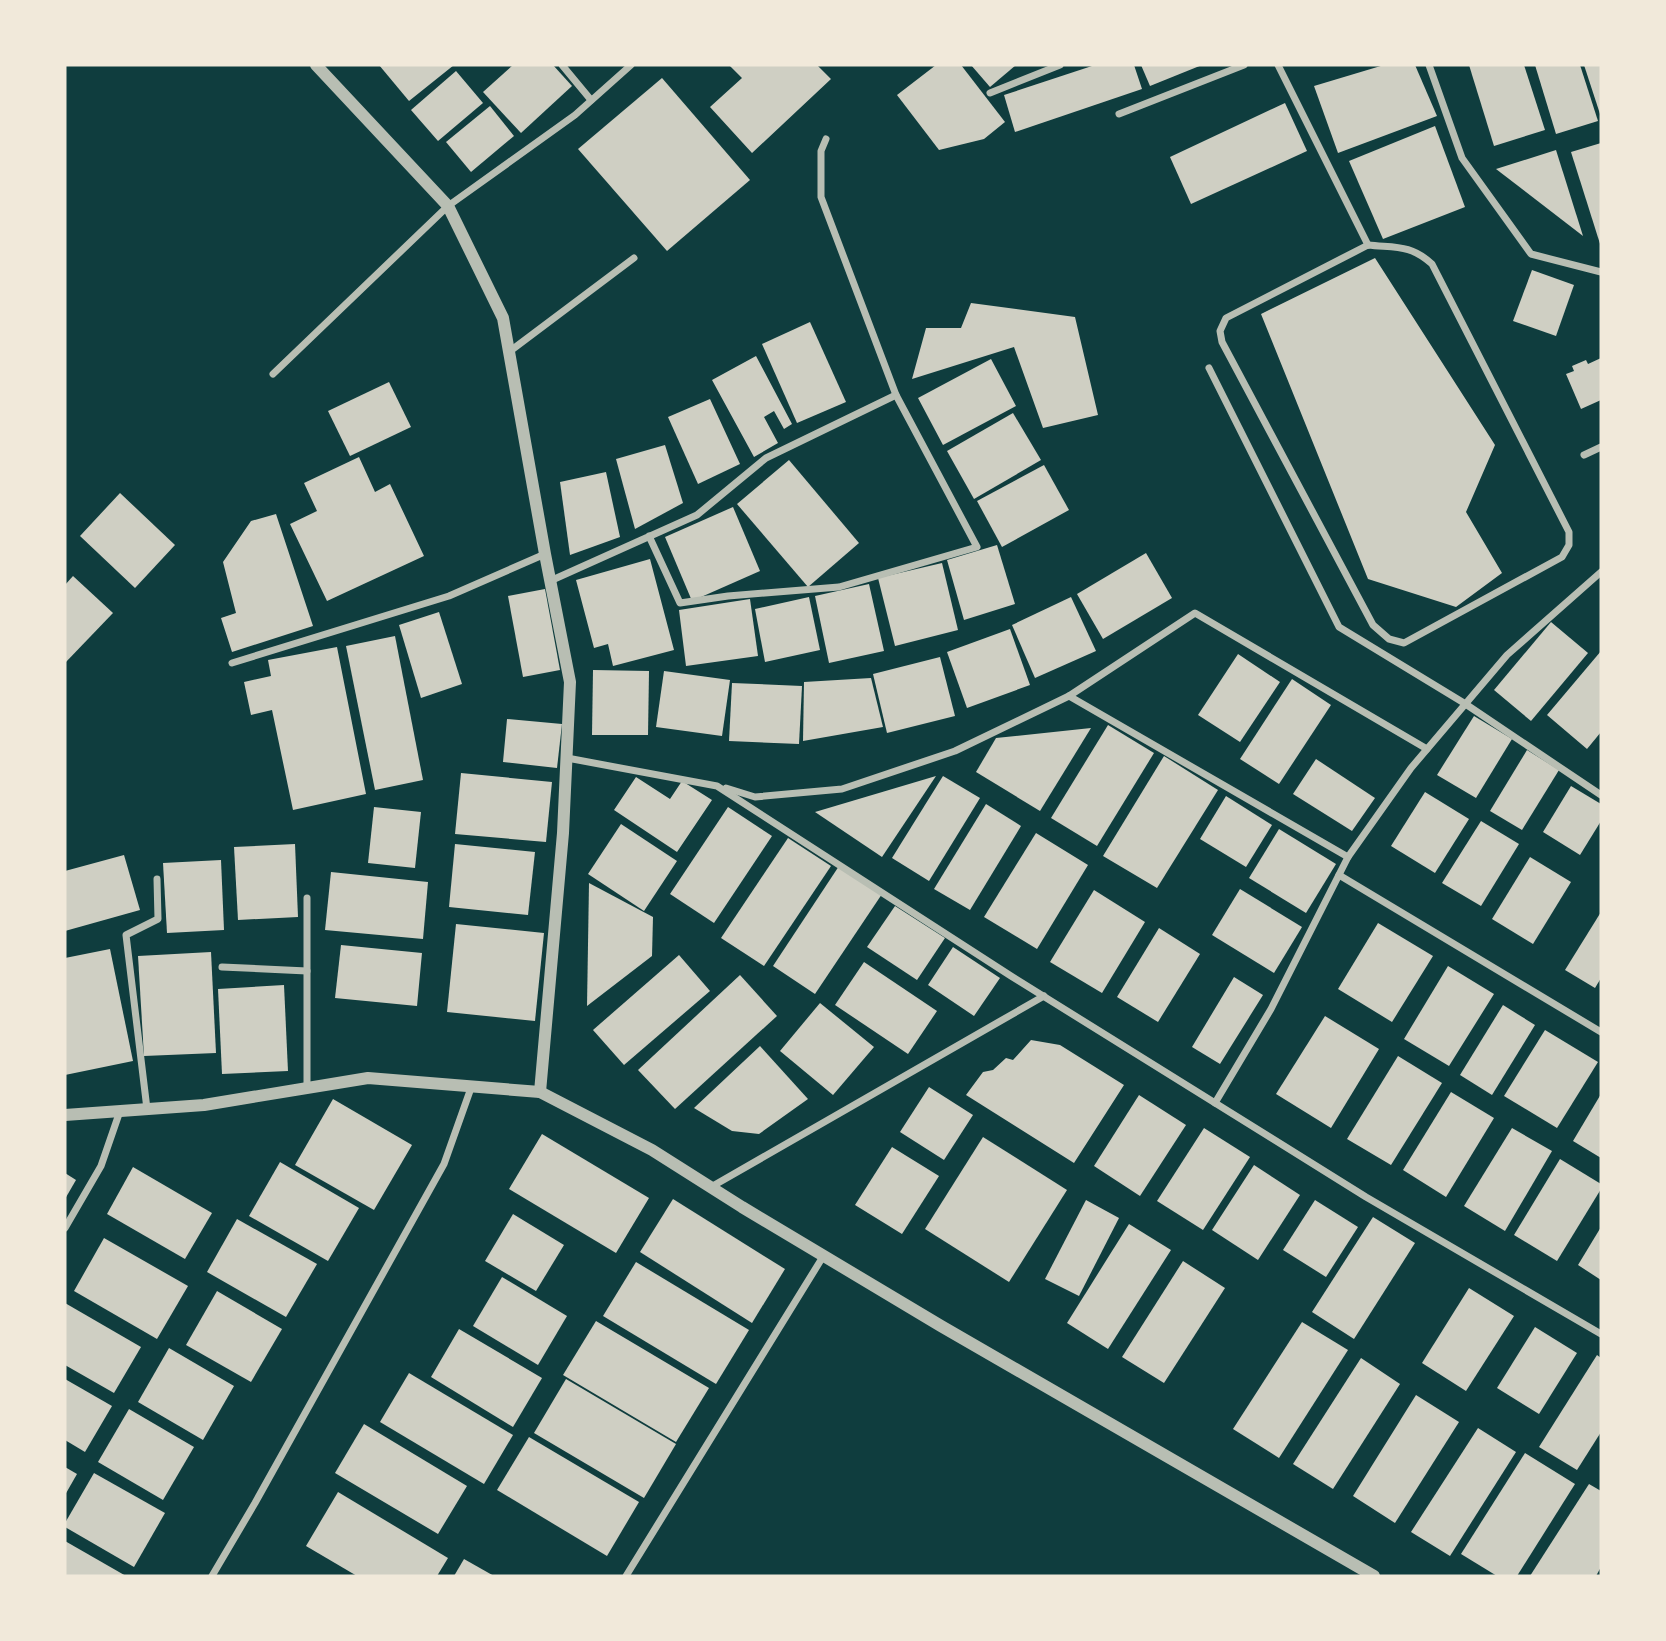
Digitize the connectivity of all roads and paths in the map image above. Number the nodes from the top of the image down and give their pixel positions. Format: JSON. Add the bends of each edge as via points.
{"nodes":[{"id":1,"x":316,"y":65,"type":"edge"},
{"id":2,"x":562,"y":65,"type":"edge"},
{"id":3,"x":631,"y":65,"type":"edge"},
{"id":4,"x":1060,"y":65,"type":"edge"},
{"id":5,"x":1244,"y":65,"type":"edge"},
{"id":6,"x":1278,"y":65,"type":"edge"},
{"id":7,"x":1429,"y":65,"type":"edge"},
{"id":8,"x":990,"y":93,"type":"dead end"},
{"id":9,"x":591,"y":100,"type":"junction"},
{"id":10,"x":1119,"y":114,"type":"dead end"},
{"id":11,"x":826,"y":139,"type":"dead end"},
{"id":12,"x":448,"y":206,"type":"junction"},
{"id":13,"x":1368,"y":245,"type":"junction"},
{"id":14,"x":634,"y":258,"type":"dead end"},
{"id":15,"x":1601,"y":272,"type":"edge"},
{"id":16,"x":509,"y":352,"type":"junction"},
{"id":17,"x":1209,"y":368,"type":"dead end"},
{"id":18,"x":273,"y":374,"type":"dead end"},
{"id":19,"x":896,"y":395,"type":"junction"},
{"id":20,"x":1601,"y":447,"type":"edge"},
{"id":21,"x":1584,"y":455,"type":"dead end"},
{"id":22,"x":649,"y":536,"type":"junction"},
{"id":23,"x":545,"y":554,"type":"junction"},
{"id":24,"x":1601,"y":572,"type":"edge"},
{"id":25,"x":550,"y":581,"type":"junction"},
{"id":26,"x":232,"y":663,"type":"dead end"},
{"id":27,"x":1069,"y":696,"type":"junction"},
{"id":28,"x":1464,"y":703,"type":"junction"},
{"id":29,"x":1427,"y":749,"type":"junction"},
{"id":30,"x":567,"y":758,"type":"junction"},
{"id":31,"x":717,"y":786,"type":"junction"},
{"id":32,"x":1601,"y":794,"type":"edge"},
{"id":33,"x":1348,"y":857,"type":"junction"},
{"id":34,"x":1339,"y":875,"type":"junction"},
{"id":35,"x":157,"y":879,"type":"dead end"},
{"id":36,"x":307,"y":898,"type":"dead end"},
{"id":37,"x":222,"y":967,"type":"dead end"},
{"id":38,"x":307,"y":971,"type":"junction"},
{"id":39,"x":1044,"y":996,"type":"junction"},
{"id":40,"x":1601,"y":1032,"type":"edge"},
{"id":41,"x":307,"y":1088,"type":"junction"},
{"id":42,"x":471,"y":1088,"type":"junction"},
{"id":43,"x":540,"y":1093,"type":"junction"},
{"id":44,"x":1215,"y":1103,"type":"junction"},
{"id":45,"x":147,"y":1109,"type":"junction"},
{"id":46,"x":120,"y":1111,"type":"junction"},
{"id":47,"x":65,"y":1115,"type":"edge"},
{"id":48,"x":711,"y":1187,"type":"junction"},
{"id":49,"x":65,"y":1228,"type":"edge"},
{"id":50,"x":824,"y":1255,"type":"junction"},
{"id":51,"x":1601,"y":1334,"type":"edge"},
{"id":52,"x":212,"y":1576,"type":"edge"},
{"id":53,"x":626,"y":1576,"type":"edge"},
{"id":54,"x":1374,"y":1576,"type":"edge"}],
"edges":[{"from":1,"to":12,"type":"street"},
{"from":2,"to":9,"type":"street"},
{"from":3,"to":9,"type":"street"},
{"from":4,"to":8,"type":"street"},
{"from":5,"to":10,"type":"street"},
{"from":6,"to":13,"type":"street"},
{"from":7,"to":15,"type":"street","via":[[1462,158],[1531,254]]},
{"from":9,"to":12,"type":"street"},
{"from":11,"to":19,"type":"street","via":[[821,151],[821,197]]},
{"from":12,"to":16,"type":"street","via":[[503,318]]},
{"from":12,"to":18,"type":"street"},
{"from":13,"to":13,"type":"street","via":[[1406,248],[1432,264],[1569,532],[1569,545],[1562,557],[1404,643],[1389,639],[1373,625],[1220,331],[1226,318]]},
{"from":14,"to":16,"type":"street"},
{"from":16,"to":23,"type":"street"},
{"from":17,"to":28,"type":"street","via":[[1339,627]]},
{"from":19,"to":22,"type":"street","via":[[766,458],[697,515]]},
{"from":19,"to":22,"type":"street","via":[[977,547],[839,587],[680,603]]},
{"from":20,"to":21,"type":"street"},
{"from":22,"to":25,"type":"street"},
{"from":23,"to":25,"type":"street"},
{"from":23,"to":26,"type":"street","via":[[449,596]]},
{"from":24,"to":28,"type":"street","via":[[1507,655]]},
{"from":25,"to":30,"type":"street","via":[[570,682]]},
{"from":27,"to":29,"type":"street","via":[[1195,613]]},
{"from":27,"to":31,"type":"street","via":[[955,751],[842,789],[755,797]]},
{"from":27,"to":33,"type":"street"},
{"from":28,"to":29,"type":"street"},
{"from":28,"to":32,"type":"street"},
{"from":29,"to":33,"type":"street"},
{"from":30,"to":31,"type":"street"},
{"from":30,"to":43,"type":"street"},
{"from":31,"to":39,"type":"street"},
{"from":33,"to":34,"type":"street"},
{"from":34,"to":40,"type":"street"},
{"from":34,"to":44,"type":"street"},
{"from":35,"to":45,"type":"street","via":[[158,919],[126,935]]},
{"from":36,"to":38,"type":"street"},
{"from":37,"to":38,"type":"street"},
{"from":38,"to":41,"type":"street"},
{"from":39,"to":44,"type":"street"},
{"from":39,"to":48,"type":"street"},
{"from":41,"to":42,"type":"street","via":[[368,1079]]},
{"from":41,"to":45,"type":"street"},
{"from":42,"to":43,"type":"street"},
{"from":42,"to":52,"type":"street","via":[[444,1164]]},
{"from":43,"to":48,"type":"street","via":[[652,1150]]},
{"from":44,"to":51,"type":"street"},
{"from":45,"to":46,"type":"street"},
{"from":46,"to":47,"type":"street"},
{"from":46,"to":49,"type":"street","via":[[101,1166]]},
{"from":48,"to":50,"type":"street"},
{"from":50,"to":53,"type":"street"},
{"from":50,"to":54,"type":"street"}]}
